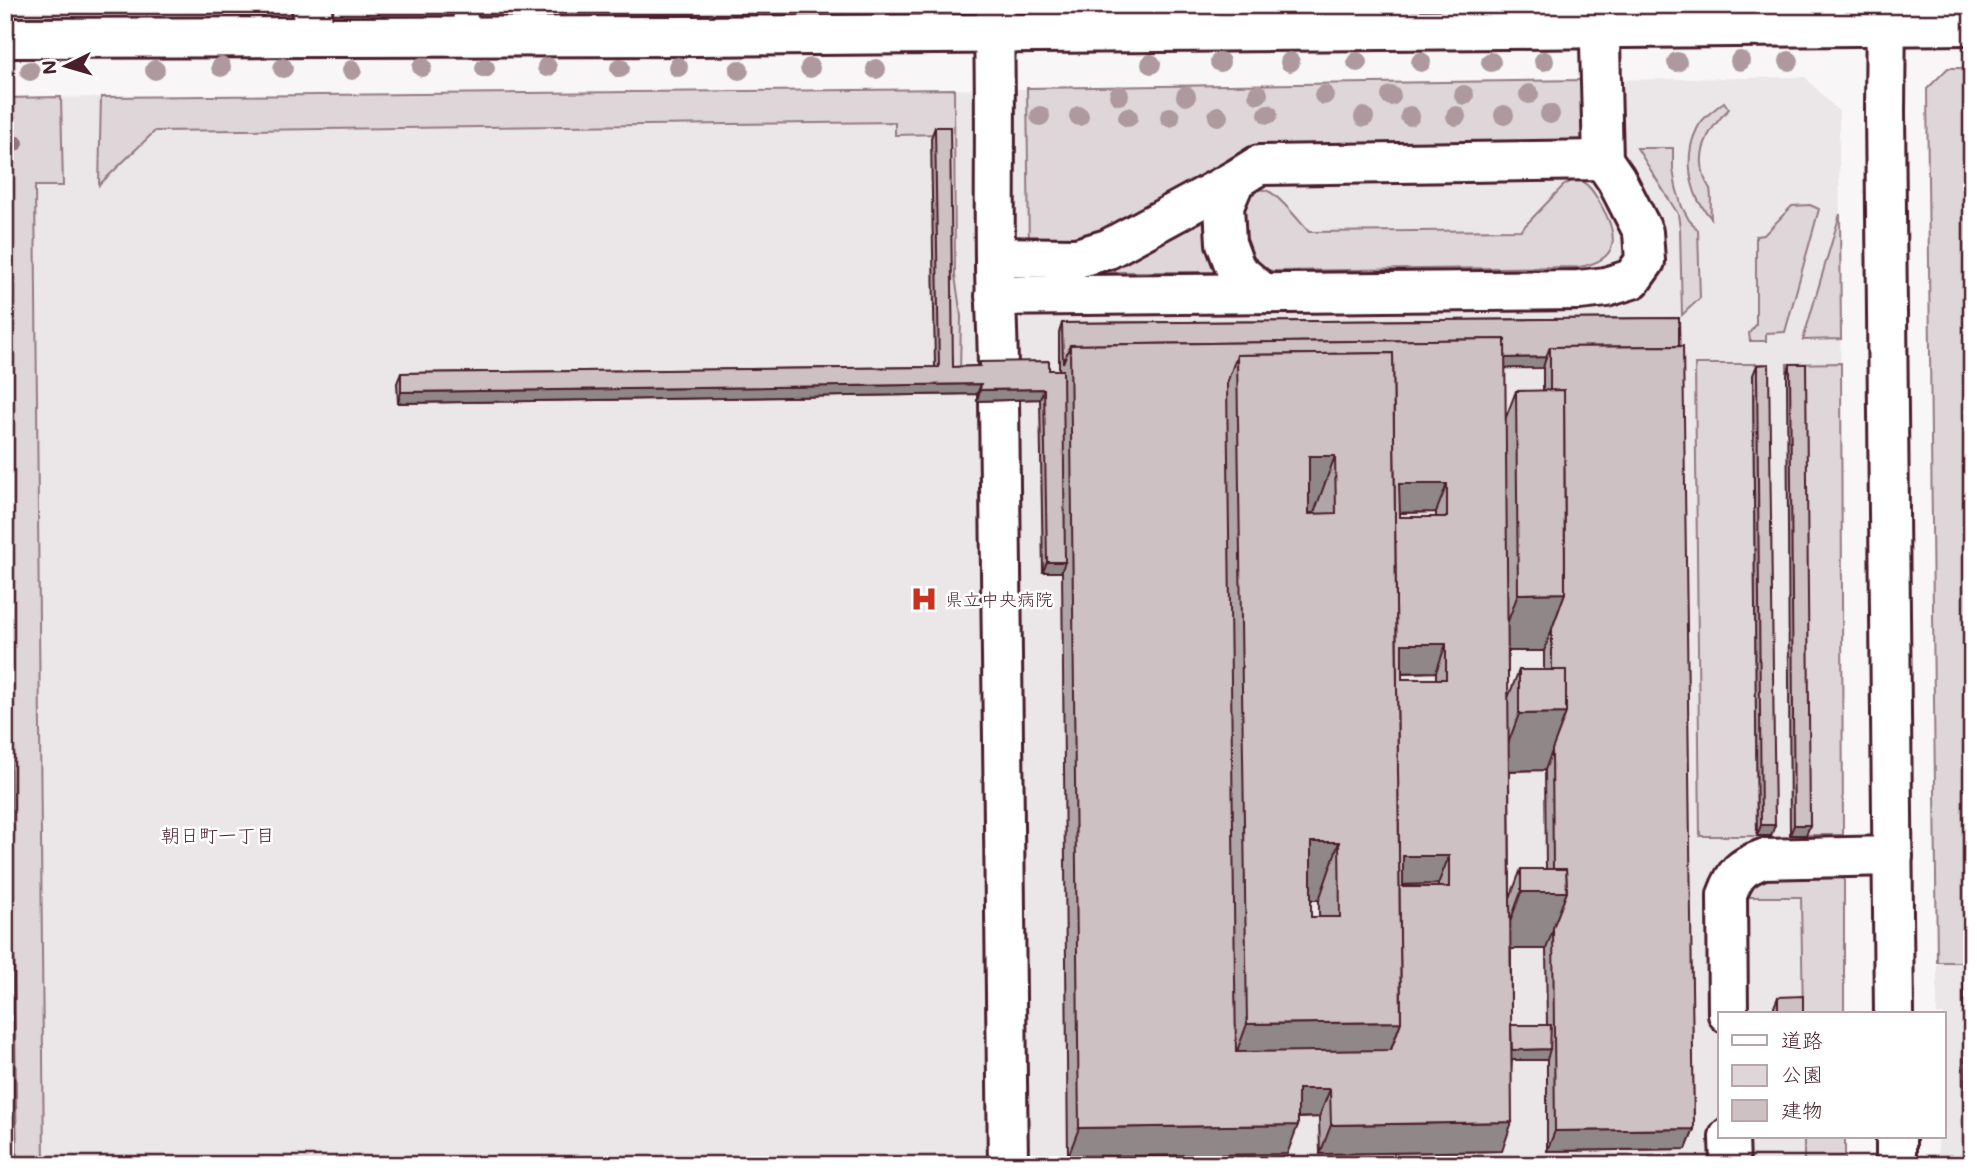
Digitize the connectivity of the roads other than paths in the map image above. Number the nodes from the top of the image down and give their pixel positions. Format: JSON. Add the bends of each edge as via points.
{"nodes":[{"id":1,"x":1886,"y":15,"type":"edge"},
{"id":2,"x":1599,"y":17,"type":"edge"},
{"id":3,"x":995,"y":19,"type":"edge"},
{"id":4,"x":694,"y":20,"type":"edge"},
{"id":5,"x":313,"y":21,"type":"edge"},
{"id":6,"x":465,"y":21,"type":"edge"},
{"id":7,"x":1972,"y":25,"type":"edge"},
{"id":8,"x":5,"y":38,"type":"edge"},
{"id":9,"x":1603,"y":160,"type":"junction"},
{"id":10,"x":1235,"y":180,"type":"junction"},
{"id":11,"x":995,"y":257,"type":"junction"},
{"id":12,"x":1263,"y":293,"type":"junction"},
{"id":13,"x":995,"y":296,"type":"junction"},
{"id":14,"x":1892,"y":856,"type":"junction"},
{"id":15,"x":1728,"y":1012,"type":"edge"},
{"id":16,"x":1894,"y":1012,"type":"edge"},
{"id":17,"x":1729,"y":1138,"type":"edge"},
{"id":18,"x":1896,"y":1138,"type":"edge"},
{"id":19,"x":1007,"y":1165,"type":"edge"},
{"id":20,"x":1730,"y":1165,"type":"edge"},
{"id":21,"x":1896,"y":1165,"type":"edge"}],
"edges":[{"from":1,"to":2,"type":"street"},
{"from":1,"to":7,"type":"street"},
{"from":1,"to":14,"type":"street"},
{"from":2,"to":3,"type":"street"},
{"from":2,"to":9,"type":"street"},
{"from":3,"to":4,"type":"street"},
{"from":3,"to":11,"type":"street"},
{"from":4,"to":6,"type":"street"},
{"from":5,"to":6,"type":"street"},
{"from":5,"to":8,"type":"street"},
{"from":9,"to":10,"type":"street","via":[[1259,165]]},
{"from":9,"to":12,"type":"street","via":[[1643,232],[1645,261],[1632,279],[1579,290]]},
{"from":10,"to":11,"type":"street","via":[[1108,249],[1077,258]]},
{"from":10,"to":12,"type":"street","via":[[1224,206],[1226,243],[1236,270]]},
{"from":11,"to":13,"type":"street"},
{"from":12,"to":13,"type":"street"},
{"from":13,"to":19,"type":"street"},
{"from":14,"to":15,"type":"street","via":[[1763,859],[1739,871],[1727,895]]},
{"from":14,"to":16,"type":"street"},
{"from":17,"to":20,"type":"street"},
{"from":18,"to":21,"type":"street"}]}
